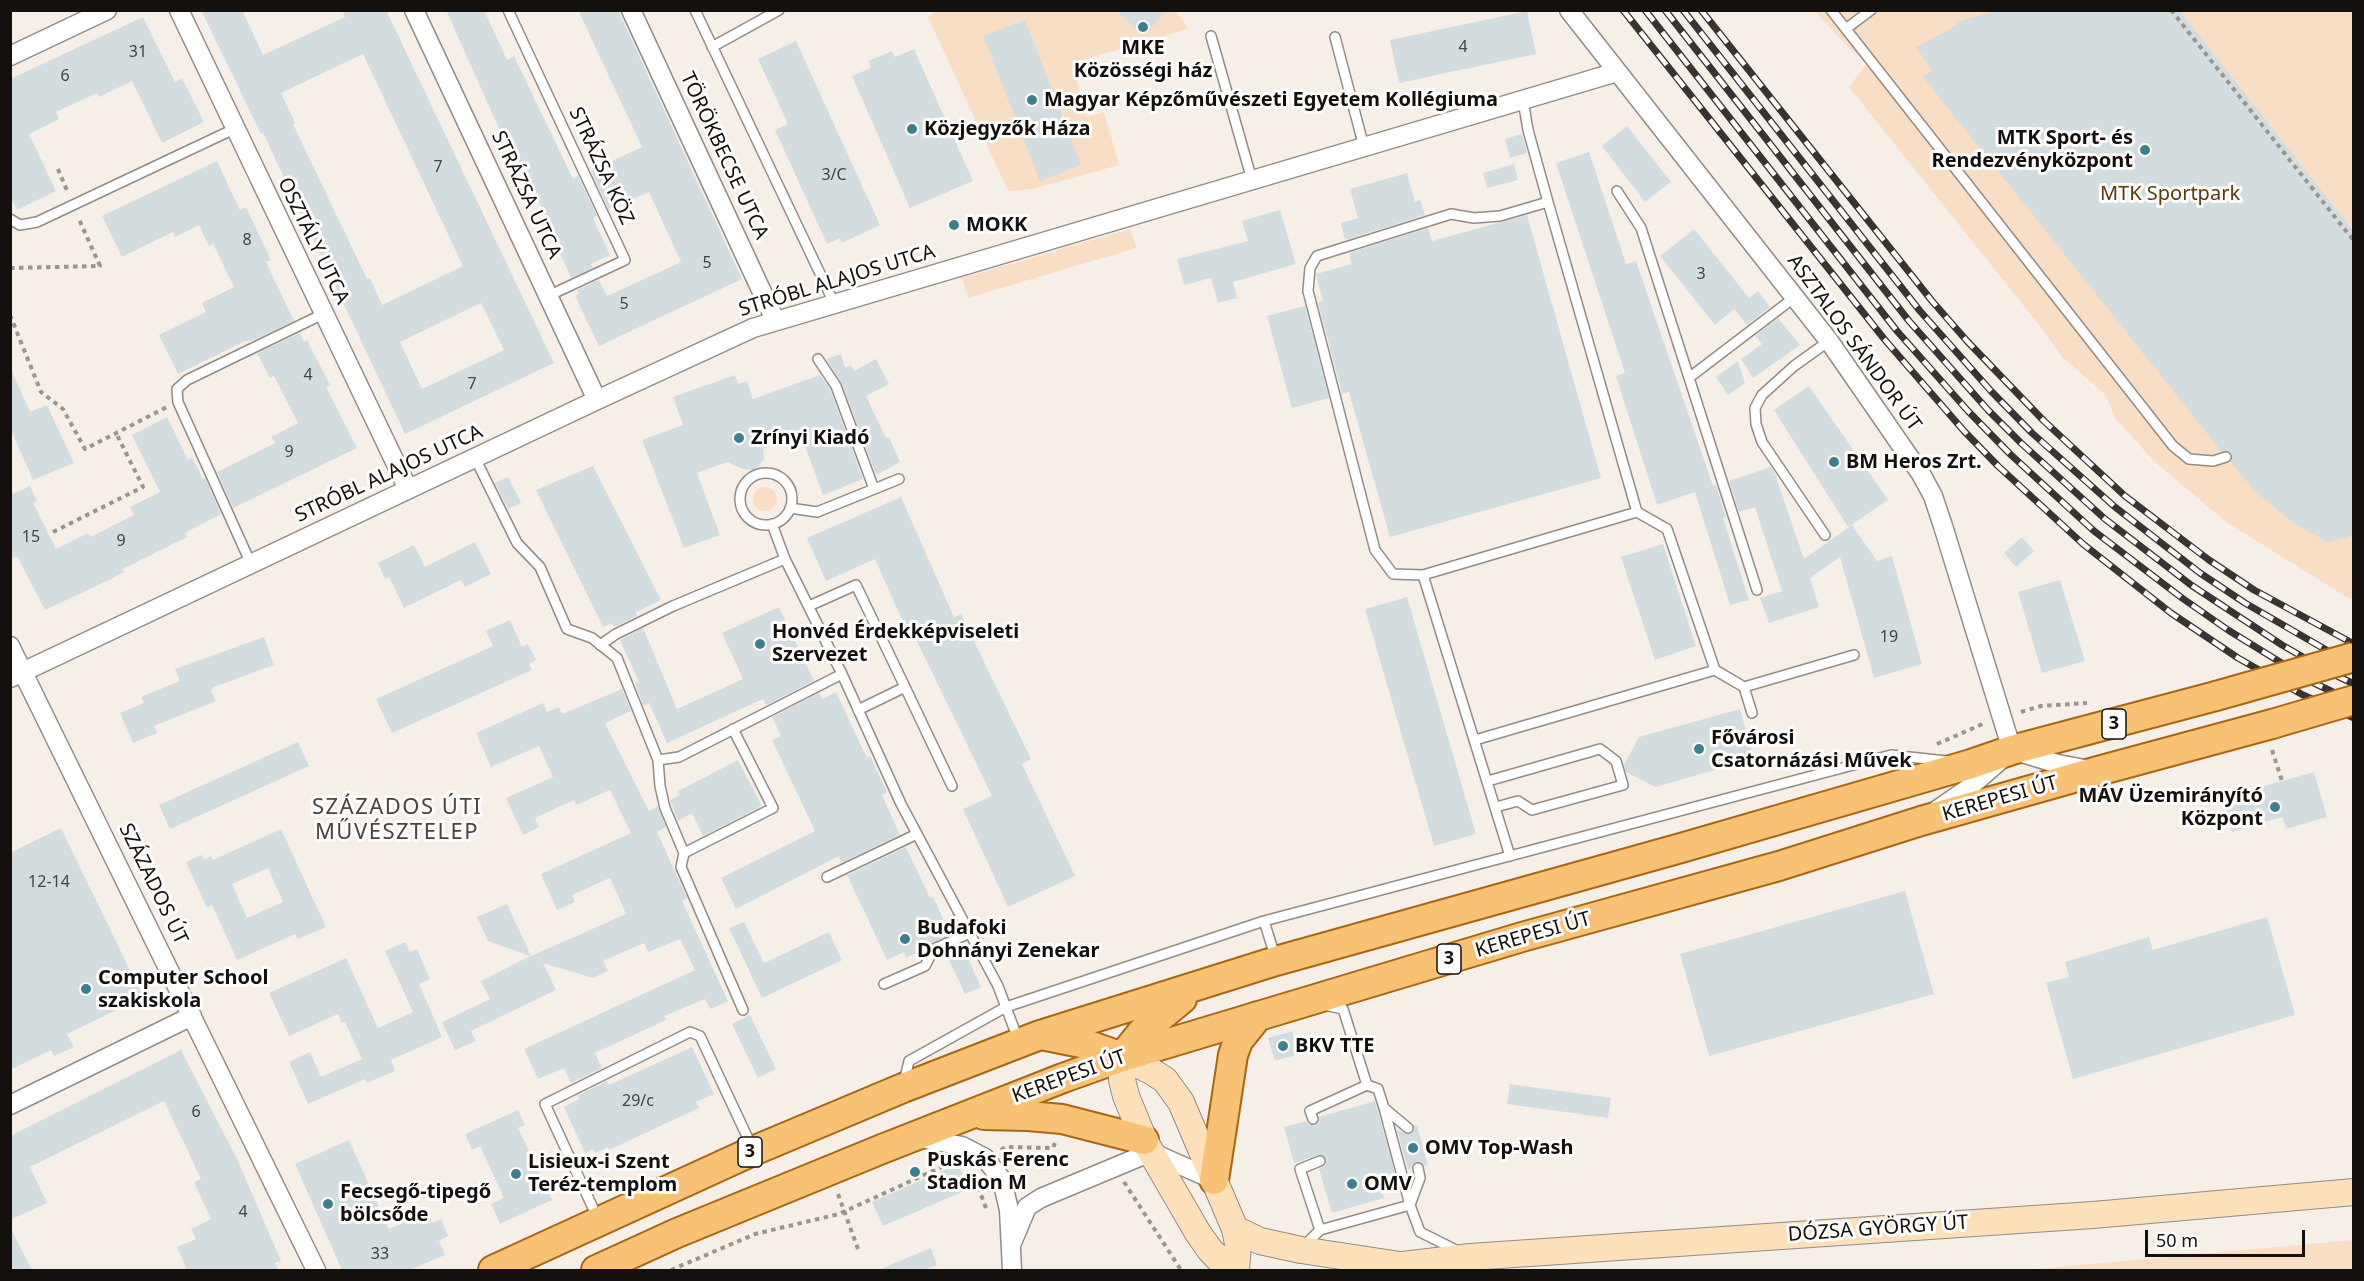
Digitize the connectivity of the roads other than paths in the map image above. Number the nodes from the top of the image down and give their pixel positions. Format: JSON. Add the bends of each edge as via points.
{"nodes":[{"id":1,"x":107,"y":10,"type":"edge"},
{"id":2,"x":179,"y":10,"type":"edge"},
{"id":3,"x":414,"y":10,"type":"edge"},
{"id":4,"x":508,"y":10,"type":"edge"},
{"id":5,"x":631,"y":10,"type":"edge"},
{"id":6,"x":694,"y":10,"type":"edge"},
{"id":7,"x":779,"y":10,"type":"edge"},
{"id":8,"x":1569,"y":10,"type":"edge"},
{"id":9,"x":1831,"y":10,"type":"edge"},
{"id":10,"x":1871,"y":10,"type":"edge"},
{"id":11,"x":1847,"y":28,"type":"junction"},
{"id":12,"x":1211,"y":36,"type":"dead end"},
{"id":13,"x":1335,"y":37,"type":"dead end"},
{"id":14,"x":712,"y":47,"type":"junction"},
{"id":15,"x":10,"y":56,"type":"edge"},
{"id":16,"x":1617,"y":72,"type":"junction"},
{"id":17,"x":1522,"y":100,"type":"junction"},
{"id":18,"x":234,"y":129,"type":"junction"},
{"id":19,"x":1364,"y":147,"type":"junction"},
{"id":20,"x":1252,"y":180,"type":"junction"},
{"id":21,"x":1617,"y":191,"type":"dead end"},
{"id":22,"x":1548,"y":202,"type":"junction"},
{"id":23,"x":10,"y":219,"type":"edge"},
{"id":24,"x":548,"y":296,"type":"junction"},
{"id":25,"x":1795,"y":297,"type":"junction"},
{"id":26,"x":834,"y":303,"type":"junction"},
{"id":27,"x":323,"y":314,"type":"junction"},
{"id":28,"x":776,"y":320,"type":"junction"},
{"id":29,"x":1829,"y":341,"type":"junction"},
{"id":30,"x":818,"y":359,"type":"dead end"},
{"id":31,"x":1690,"y":377,"type":"junction"},
{"id":32,"x":597,"y":400,"type":"junction"},
{"id":33,"x":2226,"y":457,"type":"dead end"},
{"id":34,"x":475,"y":458,"type":"junction"},
{"id":35,"x":899,"y":479,"type":"dead end"},
{"id":36,"x":408,"y":489,"type":"junction"},
{"id":37,"x":874,"y":489,"type":"junction"},
{"id":38,"x":790,"y":508,"type":"junction"},
{"id":39,"x":1636,"y":512,"type":"junction"},
{"id":40,"x":772,"y":524,"type":"junction"},
{"id":41,"x":1825,"y":535,"type":"dead end"},
{"id":42,"x":785,"y":559,"type":"junction"},
{"id":43,"x":251,"y":564,"type":"junction"},
{"id":44,"x":1423,"y":575,"type":"junction"},
{"id":45,"x":1757,"y":590,"type":"dead end"},
{"id":46,"x":809,"y":606,"type":"junction"},
{"id":47,"x":600,"y":645,"type":"junction"},
{"id":48,"x":10,"y":646,"type":"edge"},
{"id":49,"x":1854,"y":655,"type":"dead end"},
{"id":50,"x":2354,"y":657,"type":"edge"},
{"id":51,"x":1715,"y":670,"type":"junction"},
{"id":52,"x":842,"y":674,"type":"junction"},
{"id":53,"x":17,"y":675,"type":"edge"},
{"id":54,"x":905,"y":687,"type":"junction"},
{"id":55,"x":1744,"y":687,"type":"junction"},
{"id":56,"x":2354,"y":700,"type":"edge"},
{"id":57,"x":858,"y":710,"type":"junction"},
{"id":58,"x":1752,"y":713,"type":"dead end"},
{"id":59,"x":733,"y":729,"type":"junction"},
{"id":60,"x":1475,"y":740,"type":"junction"},
{"id":61,"x":2012,"y":750,"type":"junction"},
{"id":62,"x":658,"y":760,"type":"junction"},
{"id":63,"x":1971,"y":764,"type":"junction"},
{"id":64,"x":2098,"y":771,"type":"junction"},
{"id":65,"x":1488,"y":781,"type":"junction"},
{"id":66,"x":952,"y":786,"type":"dead end"},
{"id":67,"x":1496,"y":807,"type":"junction"},
{"id":68,"x":1921,"y":822,"type":"junction"},
{"id":69,"x":917,"y":834,"type":"junction"},
{"id":70,"x":684,"y":853,"type":"junction"},
{"id":71,"x":1510,"y":856,"type":"junction"},
{"id":72,"x":827,"y":877,"type":"dead end"},
{"id":73,"x":1263,"y":921,"type":"junction"},
{"id":74,"x":970,"y":933,"type":"junction"},
{"id":75,"x":1276,"y":961,"type":"junction"},
{"id":76,"x":884,"y":984,"type":"dead end"},
{"id":77,"x":1201,"y":985,"type":"junction"},
{"id":78,"x":1307,"y":1002,"type":"junction"},
{"id":79,"x":1006,"y":1007,"type":"junction"},
{"id":80,"x":743,"y":1010,"type":"dead end"},
{"id":81,"x":192,"y":1016,"type":"junction"},
{"id":82,"x":1258,"y":1016,"type":"junction"},
{"id":83,"x":1029,"y":1039,"type":"junction"},
{"id":84,"x":1122,"y":1057,"type":"junction"},
{"id":85,"x":1367,"y":1085,"type":"junction"},
{"id":86,"x":903,"y":1088,"type":"junction"},
{"id":87,"x":10,"y":1105,"type":"edge"},
{"id":88,"x":1384,"y":1108,"type":"junction"},
{"id":89,"x":970,"y":1115,"type":"junction"},
{"id":90,"x":1313,"y":1119,"type":"dead end"},
{"id":91,"x":1408,"y":1128,"type":"dead end"},
{"id":92,"x":914,"y":1137,"type":"junction"},
{"id":93,"x":1148,"y":1146,"type":"junction"},
{"id":94,"x":753,"y":1150,"type":"junction"},
{"id":95,"x":1320,"y":1161,"type":"dead end"},
{"id":96,"x":1418,"y":1168,"type":"dead end"},
{"id":97,"x":1214,"y":1180,"type":"junction"},
{"id":98,"x":2354,"y":1192,"type":"edge"},
{"id":99,"x":1410,"y":1205,"type":"junction"},
{"id":100,"x":599,"y":1221,"type":"junction"},
{"id":101,"x":1235,"y":1229,"type":"junction"},
{"id":102,"x":1320,"y":1230,"type":"junction"},
{"id":103,"x":1011,"y":1245,"type":"junction"},
{"id":104,"x":1301,"y":1250,"type":"junction"},
{"id":105,"x":1470,"y":1257,"type":"junction"},
{"id":106,"x":1392,"y":1268,"type":"edge"},
{"id":107,"x":316,"y":1270,"type":"edge"},
{"id":108,"x":493,"y":1270,"type":"edge"},
{"id":109,"x":596,"y":1270,"type":"edge"},
{"id":110,"x":1012,"y":1270,"type":"edge"},
{"id":111,"x":1229,"y":1270,"type":"edge"},
{"id":112,"x":1236,"y":1270,"type":"edge"}],
"edges":[{"from":1,"to":15,"type":"street"},
{"from":2,"to":18,"type":"street","name":"OSZTÁLY UTCA"},
{"from":3,"to":24,"type":"street","name":"STRÁZSA UTCA"},
{"from":4,"to":24,"type":"lane","name":"STRÁZSA KÖZ","via":[[625,260]]},
{"from":5,"to":28,"type":"street","name":"TÖRÖKBECSE UTCA"},
{"from":6,"to":14,"type":"lane"},
{"from":7,"to":14,"type":"lane"},
{"from":8,"to":16,"type":"street","name":"ASZTALOS SÁNDOR ÚT"},
{"from":9,"to":11,"type":"lane"},
{"from":10,"to":11,"type":"lane"},
{"from":11,"to":33,"type":"lane","via":[[2173,446],[2189,459],[2213,461]]},
{"from":12,"to":20,"type":"lane"},
{"from":13,"to":19,"type":"lane"},
{"from":14,"to":26,"type":"lane"},
{"from":16,"to":17,"type":"street","name":"STRÓBL ALAJOS UTCA"},
{"from":16,"to":25,"type":"street","name":"ASZTALOS SÁNDOR ÚT"},
{"from":17,"to":19,"type":"street","name":"STRÓBL ALAJOS UTCA"},
{"from":17,"to":22,"type":"lane"},
{"from":18,"to":23,"type":"lane","via":[[37,222],[20,225]]},
{"from":18,"to":27,"type":"street","name":"OSZTÁLY UTCA"},
{"from":19,"to":20,"type":"street","name":"STRÓBL ALAJOS UTCA"},
{"from":20,"to":26,"type":"street","name":"STRÓBL ALAJOS UTCA"},
{"from":21,"to":31,"type":"lane","via":[[1641,228]]},
{"from":22,"to":39,"type":"lane"},
{"from":22,"to":44,"type":"lane","via":[[1500,216],[1474,218],[1451,214],[1317,256],[1310,268],[1308,291],[1375,550],[1393,574]]},
{"from":24,"to":32,"type":"street","name":"STRÁZSA UTCA"},
{"from":25,"to":29,"type":"street","name":"ASZTALOS SÁNDOR ÚT"},
{"from":25,"to":31,"type":"lane"},
{"from":26,"to":28,"type":"street","name":"STRÓBL ALAJOS UTCA"},
{"from":27,"to":36,"type":"street","name":"OSZTÁLY UTCA"},
{"from":27,"to":43,"type":"lane","via":[[177,389],[178,402]]},
{"from":28,"to":32,"type":"street","name":"STRÓBL ALAJOS UTCA"},
{"from":29,"to":41,"type":"lane","via":[[1794,366],[1762,395],[1755,408],[1762,442]]},
{"from":29,"to":61,"type":"street","name":"ASZTALOS SÁNDOR ÚT","via":[[1933,496]]},
{"from":30,"to":37,"type":"lane","via":[[836,386]]},
{"from":31,"to":45,"type":"lane"},
{"from":32,"to":34,"type":"street","name":"STRÓBL ALAJOS UTCA"},
{"from":34,"to":36,"type":"street","name":"STRÓBL ALAJOS UTCA"},
{"from":34,"to":47,"type":"lane","via":[[517,543],[540,567],[567,629]]},
{"from":35,"to":37,"type":"lane"},
{"from":36,"to":43,"type":"street","name":"STRÓBL ALAJOS UTCA"},
{"from":37,"to":38,"type":"lane","via":[[817,512]]},
{"from":38,"to":40,"type":"lane"},
{"from":38,"to":40,"type":"lane","via":[[792,495],[778,476],[753,476],[744,484],[741,508],[748,519]]},
{"from":39,"to":44,"type":"lane"},
{"from":39,"to":51,"type":"lane","via":[[1667,529]]},
{"from":40,"to":42,"type":"lane"},
{"from":42,"to":46,"type":"lane"},
{"from":42,"to":47,"type":"lane","via":[[673,606]]},
{"from":43,"to":53,"type":"street","name":"STRÓBL ALAJOS UTCA"},
{"from":44,"to":60,"type":"lane"},
{"from":46,"to":52,"type":"lane"},
{"from":46,"to":54,"type":"lane","via":[[856,585]]},
{"from":47,"to":62,"type":"lane","via":[[617,658]]},
{"from":48,"to":53,"type":"street","name":"SZÁZADOS ÚT"},
{"from":49,"to":55,"type":"lane"},
{"from":50,"to":61,"type":"main road","number":"3","bridge":true},
{"from":51,"to":55,"type":"lane"},
{"from":51,"to":60,"type":"lane"},
{"from":52,"to":57,"type":"lane"},
{"from":52,"to":59,"type":"lane"},
{"from":53,"to":81,"type":"street","name":"SZÁZADOS ÚT"},
{"from":54,"to":57,"type":"lane"},
{"from":54,"to":66,"type":"lane"},
{"from":55,"to":58,"type":"lane"},
{"from":56,"to":64,"type":"main road","name":"KEREPESI ÚT","number":"3","bridge":true,"via":[[2272,737]]},
{"from":57,"to":69,"type":"lane"},
{"from":59,"to":62,"type":"lane","via":[[679,757]]},
{"from":59,"to":70,"type":"lane","via":[[773,808]]},
{"from":60,"to":65,"type":"lane"},
{"from":61,"to":63,"type":"main road","number":"3"},
{"from":61,"to":64,"type":"street"},
{"from":61,"to":68,"type":"street"},
{"from":62,"to":70,"type":"lane","via":[[665,808]]},
{"from":63,"to":71,"type":"lane","via":[[1891,755]]},
{"from":63,"to":75,"type":"main road","number":"3"},
{"from":64,"to":68,"type":"main road","name":"KEREPESI ÚT","number":"3"},
{"from":65,"to":67,"type":"lane"},
{"from":65,"to":67,"type":"lane","via":[[1600,749],[1616,761],[1623,785],[1532,810],[1518,801]]},
{"from":67,"to":71,"type":"lane"},
{"from":68,"to":78,"type":"main road","name":"KEREPESI ÚT","number":"3"},
{"from":69,"to":72,"type":"lane"},
{"from":69,"to":74,"type":"lane"},
{"from":70,"to":80,"type":"lane","via":[[681,867]]},
{"from":71,"to":73,"type":"lane"},
{"from":73,"to":75,"type":"lane"},
{"from":73,"to":79,"type":"lane"},
{"from":74,"to":76,"type":"lane","via":[[934,949],[925,966]]},
{"from":74,"to":79,"type":"lane"},
{"from":75,"to":77,"type":"main road","number":"3"},
{"from":77,"to":83,"type":"main road","number":"3"},
{"from":77,"to":84,"type":"main road","via":[[1164,1011]]},
{"from":78,"to":82,"type":"main road","name":"KEREPESI ÚT","number":"3"},
{"from":78,"to":85,"type":"lane","via":[[1343,1009]]},
{"from":79,"to":83,"type":"lane"},
{"from":79,"to":86,"type":"lane","via":[[909,1061]]},
{"from":81,"to":87,"type":"street"},
{"from":81,"to":107,"type":"street","name":"SZÁZADOS ÚT"},
{"from":82,"to":84,"type":"main road","name":"KEREPESI ÚT","number":"3"},
{"from":82,"to":97,"type":"main road","via":[[1238,1041],[1233,1055]]},
{"from":83,"to":84,"type":"main road","via":[[1086,1044]]},
{"from":83,"to":86,"type":"main road","number":"3"},
{"from":84,"to":89,"type":"main road","name":"KEREPESI ÚT","number":"3"},
{"from":84,"to":93,"type":"main road","via":[[1126,1096]]},
{"from":84,"to":97,"type":"main road","via":[[1151,1071],[1173,1089]]},
{"from":85,"to":88,"type":"lane","via":[[1378,1089]]},
{"from":85,"to":90,"type":"lane","via":[[1310,1111]]},
{"from":86,"to":94,"type":"main road","number":"3"},
{"from":88,"to":91,"type":"lane"},
{"from":88,"to":99,"type":"lane"},
{"from":89,"to":92,"type":"main road","name":"KEREPESI ÚT","number":"3"},
{"from":89,"to":93,"type":"main road","via":[[1062,1119]]},
{"from":92,"to":103,"type":"street","via":[[963,1146],[985,1158],[1002,1180]]},
{"from":92,"to":109,"type":"main road","name":"KEREPESI ÚT","number":"3"},
{"from":93,"to":97,"type":"street"},
{"from":93,"to":103,"type":"street","via":[[1116,1168],[1027,1207]]},
{"from":93,"to":111,"type":"main road","via":[[1198,1233]]},
{"from":94,"to":100,"type":"main road","number":"3"},
{"from":94,"to":100,"type":"lane","via":[[700,1036],[690,1032],[545,1104]]},
{"from":95,"to":102,"type":"lane","via":[[1300,1169]]},
{"from":96,"to":99,"type":"lane","via":[[1420,1178]]},
{"from":97,"to":101,"type":"main road"},
{"from":98,"to":105,"type":"main road","name":"DÓZSA GYÖRGY ÚT","via":[[2093,1215]]},
{"from":99,"to":102,"type":"lane"},
{"from":99,"to":105,"type":"lane","via":[[1420,1232]]},
{"from":100,"to":108,"type":"main road","number":"3"},
{"from":101,"to":104,"type":"main road","name":"DÓZSA GYÖRGY ÚT","via":[[1260,1241]]},
{"from":101,"to":112,"type":"main road"},
{"from":102,"to":104,"type":"lane"},
{"from":103,"to":110,"type":"street"},
{"from":104,"to":106,"type":"main road","name":"DÓZSA GYÖRGY ÚT"},
{"from":105,"to":106,"type":"main road","name":"DÓZSA GYÖRGY ÚT"}]}
